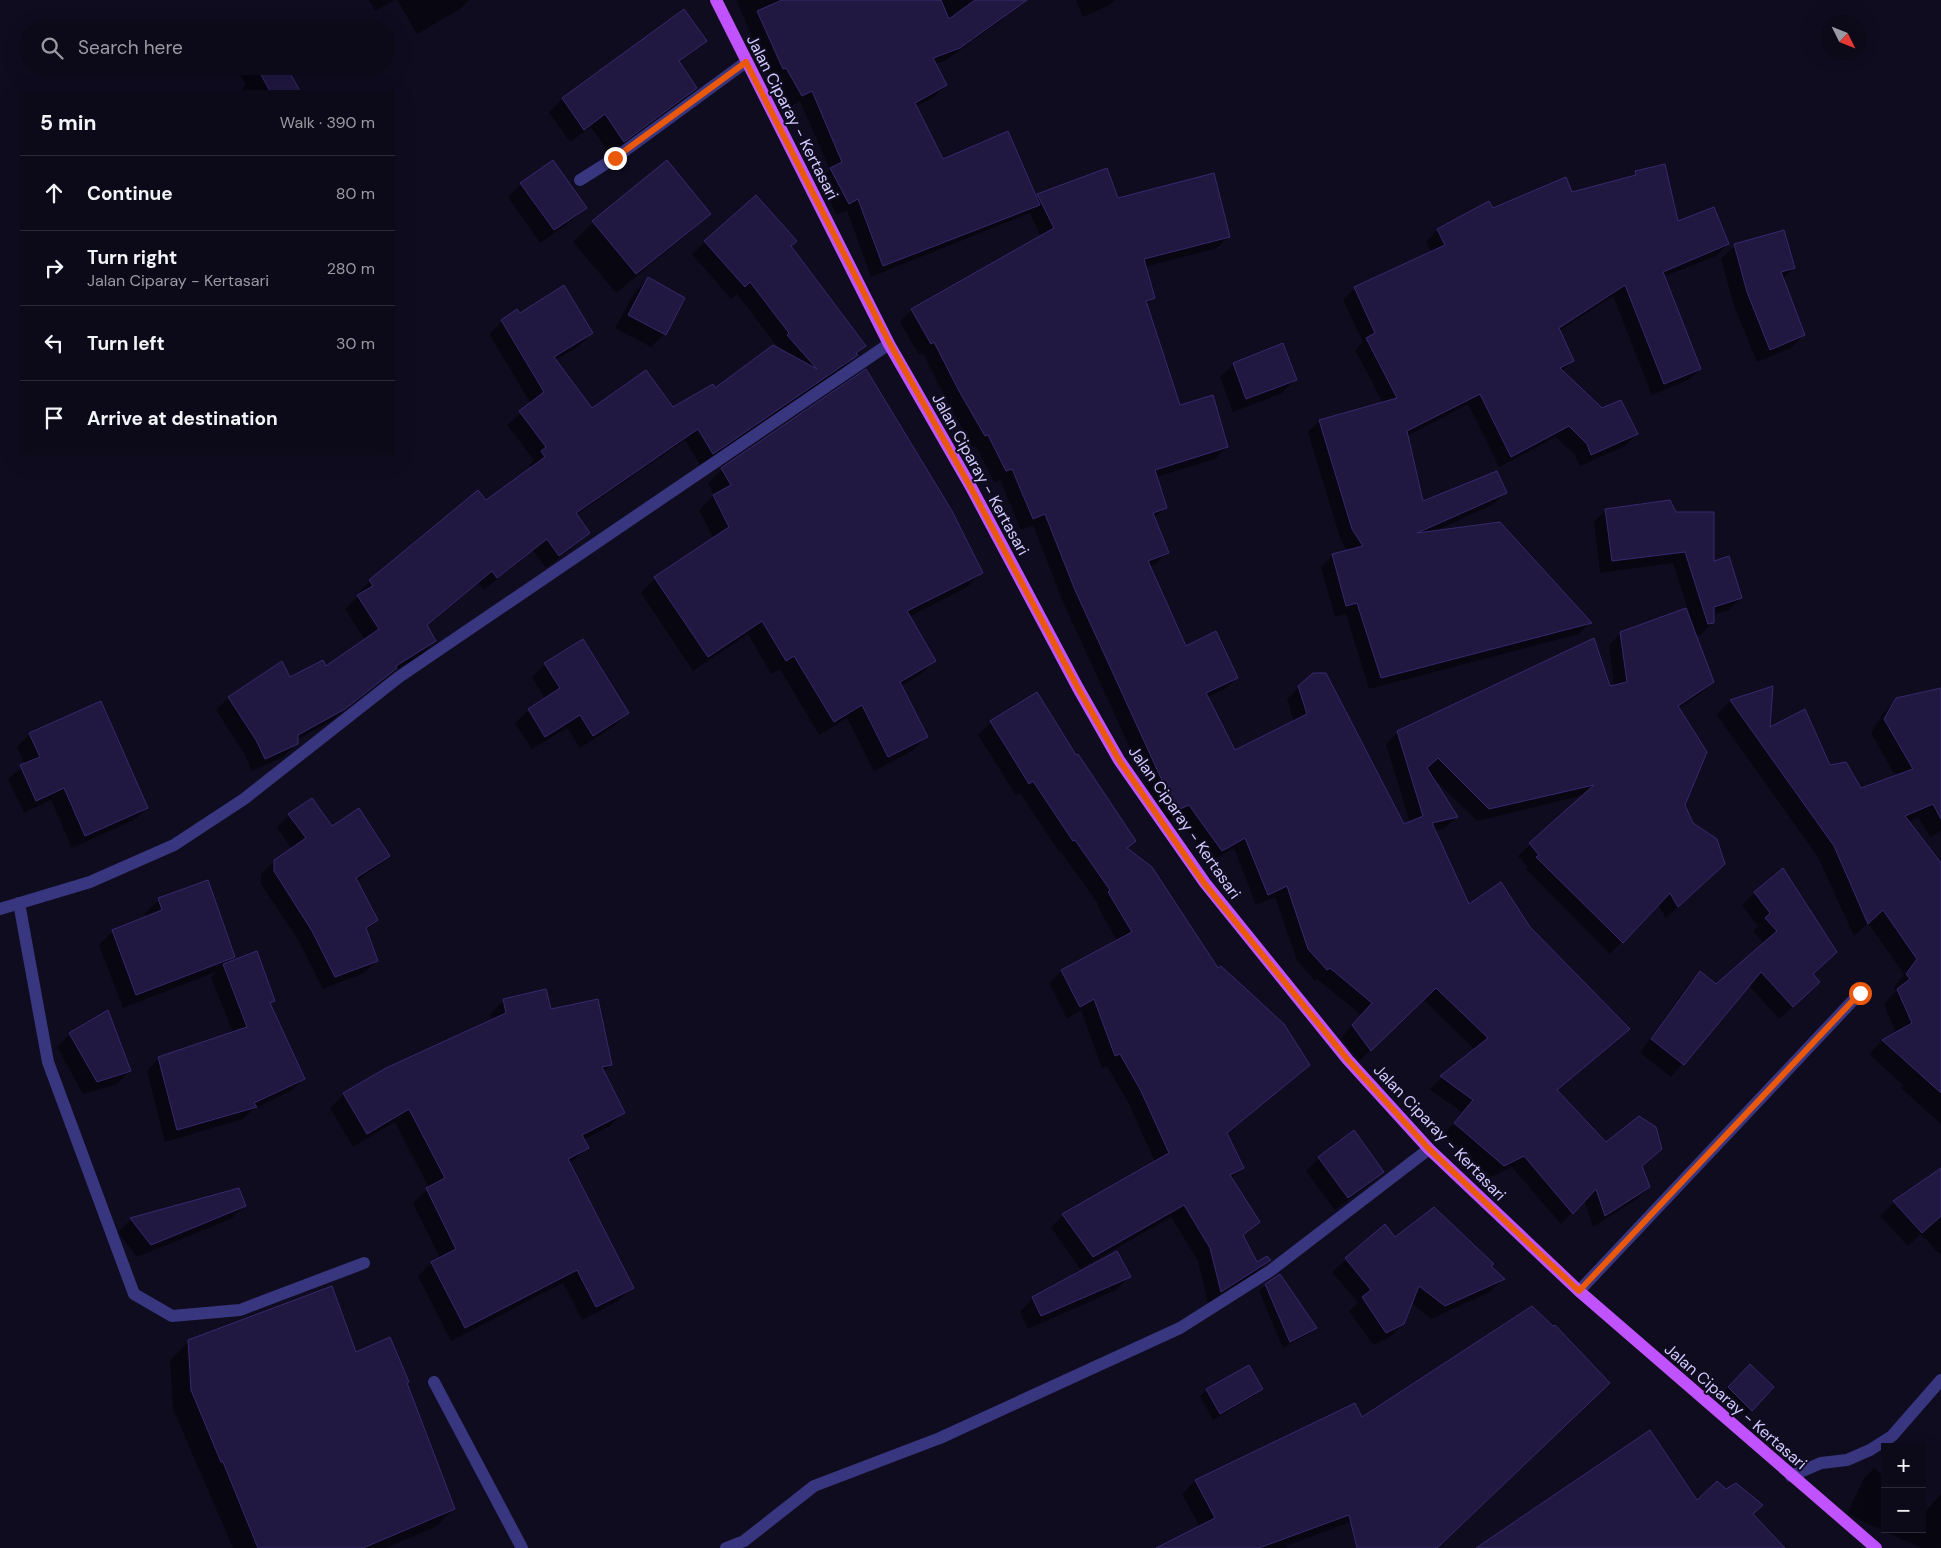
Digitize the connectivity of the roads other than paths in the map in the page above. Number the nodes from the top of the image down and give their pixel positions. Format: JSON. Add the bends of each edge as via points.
{"nodes":[{"id":1,"x":716,"y":0,"type":"edge"},
{"id":2,"x":746,"y":62,"type":"junction"},
{"id":3,"x":580,"y":180,"type":"dead end"},
{"id":4,"x":890,"y":344,"type":"junction"},
{"id":5,"x":18,"y":903,"type":"junction"},
{"id":6,"x":0,"y":909,"type":"edge"},
{"id":7,"x":1860,"y":993,"type":"dead end"},
{"id":8,"x":1429,"y":1149,"type":"junction"},
{"id":9,"x":364,"y":1263,"type":"dead end"},
{"id":10,"x":1579,"y":1291,"type":"junction"},
{"id":11,"x":1941,"y":1380,"type":"edge"},
{"id":12,"x":434,"y":1382,"type":"dead end"},
{"id":13,"x":1791,"y":1476,"type":"junction"},
{"id":14,"x":522,"y":1548,"type":"edge"},
{"id":15,"x":726,"y":1548,"type":"edge"},
{"id":16,"x":1876,"y":1548,"type":"edge"}],
"edges":[{"from":1,"to":2,"type":"main road","name":"Jalan Ciparay - Kertasari"},
{"from":2,"to":3,"type":"street"},
{"from":2,"to":4,"type":"main road","name":"Jalan Ciparay - Kertasari"},
{"from":4,"to":5,"type":"street","via":[[400,677],[244,799],[174,845],[90,882]]},
{"from":4,"to":8,"type":"main road","name":"Jalan Ciparay - Kertasari","via":[[1119,760],[1204,883],[1348,1060]]},
{"from":5,"to":6,"type":"street"},
{"from":5,"to":9,"type":"street","via":[[48,1062],[134,1294],[172,1316],[240,1310]]},
{"from":7,"to":10,"type":"street"},
{"from":8,"to":10,"type":"main road","name":"Jalan Ciparay - Kertasari"},
{"from":8,"to":15,"type":"street","via":[[1270,1271],[1180,1328],[940,1438],[814,1486],[744,1541]]},
{"from":10,"to":13,"type":"main road","name":"Jalan Ciparay - Kertasari"},
{"from":11,"to":13,"type":"street","via":[[1892,1436],[1847,1460],[1821,1463]]},
{"from":12,"to":14,"type":"street"},
{"from":13,"to":16,"type":"main road","name":"Jalan Ciparay - Kertasari"}]}
